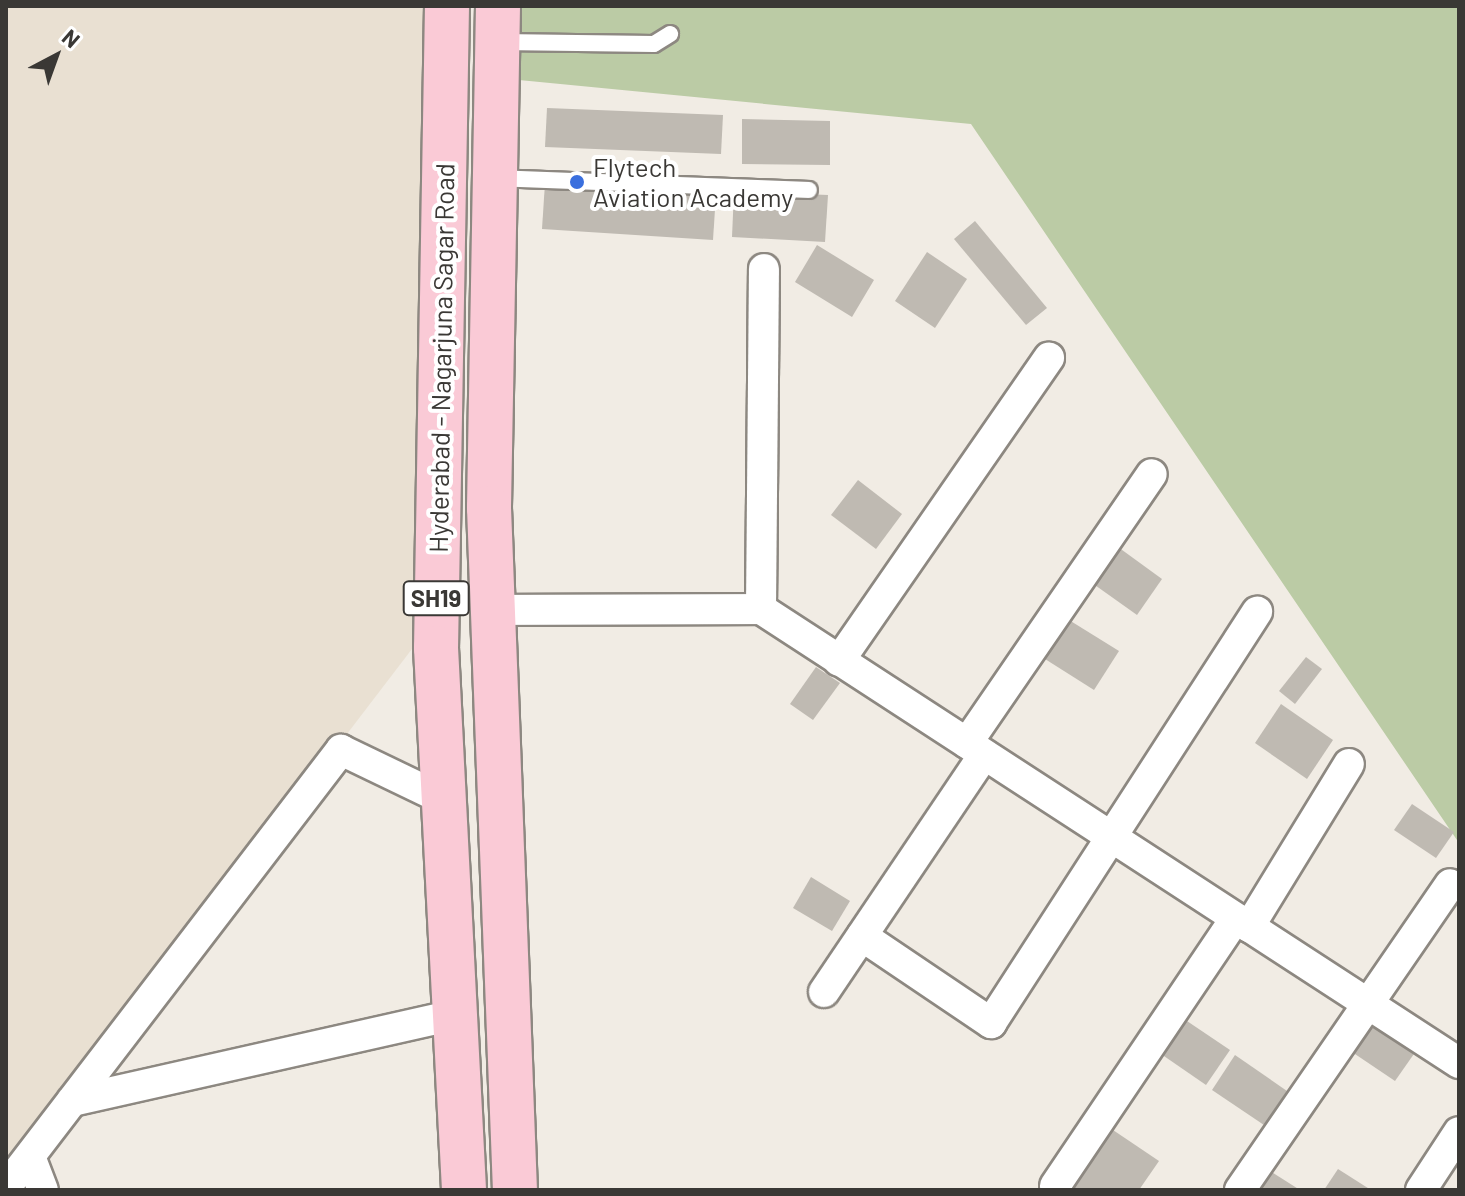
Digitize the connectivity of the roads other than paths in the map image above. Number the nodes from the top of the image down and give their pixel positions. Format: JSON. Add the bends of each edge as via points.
{"nodes":[{"id":1,"x":447,"y":6,"type":"edge"},
{"id":2,"x":498,"y":24,"type":"edge"},
{"id":3,"x":670,"y":34,"type":"dead end"},
{"id":4,"x":495,"y":178,"type":"junction"},
{"id":5,"x":809,"y":190,"type":"dead end"},
{"id":6,"x":764,"y":269,"type":"dead end"},
{"id":7,"x":1049,"y":358,"type":"dead end"},
{"id":8,"x":1152,"y":474,"type":"dead end"},
{"id":9,"x":761,"y":609,"type":"junction"},
{"id":10,"x":493,"y":610,"type":"junction"},
{"id":11,"x":1257,"y":612,"type":"dead end"},
{"id":12,"x":839,"y":661,"type":"junction"},
{"id":13,"x":976,"y":749,"type":"junction"},
{"id":14,"x":1349,"y":764,"type":"dead end"},
{"id":15,"x":443,"y":799,"type":"junction"},
{"id":16,"x":1109,"y":836,"type":"junction"},
{"id":17,"x":1450,"y":884,"type":"dead end"},
{"id":18,"x":1242,"y":922,"type":"junction"},
{"id":19,"x":862,"y":936,"type":"junction"},
{"id":20,"x":824,"y":992,"type":"dead end"},
{"id":21,"x":1367,"y":1003,"type":"junction"},
{"id":22,"x":454,"y":1015,"type":"junction"},
{"id":23,"x":1459,"y":1063,"type":"edge"},
{"id":24,"x":72,"y":1101,"type":"junction"},
{"id":25,"x":1459,"y":1132,"type":"edge"},
{"id":26,"x":31,"y":1159,"type":"junction"},
{"id":27,"x":1055,"y":1186,"type":"dead end"},
{"id":28,"x":6,"y":1187,"type":"edge"},
{"id":29,"x":43,"y":1190,"type":"edge"},
{"id":30,"x":464,"y":1190,"type":"edge"},
{"id":31,"x":515,"y":1190,"type":"edge"},
{"id":32,"x":1240,"y":1190,"type":"edge"},
{"id":33,"x":1421,"y":1190,"type":"edge"}],
"edges":[{"from":1,"to":15,"type":"main road","name":"Hyderabad - Nagarjuna Sagar Road","number":"SH19","via":[[436,648]]},
{"from":2,"to":3,"type":"lane","via":[[654,44]]},
{"from":2,"to":4,"type":"main road","name":"Hyderabad - Nagarjuna Sagar Road","number":"SH19"},
{"from":4,"to":5,"type":"lane"},
{"from":4,"to":10,"type":"main road","name":"Hyderabad - Nagarjuna Sagar Road","number":"SH19"},
{"from":6,"to":9,"type":"street"},
{"from":7,"to":12,"type":"street"},
{"from":8,"to":13,"type":"street"},
{"from":9,"to":10,"type":"street"},
{"from":9,"to":12,"type":"street"},
{"from":10,"to":31,"type":"main road","name":"Hyderabad - Nagarjuna Sagar Road","number":"SH19"},
{"from":11,"to":16,"type":"street"},
{"from":12,"to":13,"type":"street"},
{"from":13,"to":16,"type":"street"},
{"from":13,"to":19,"type":"street"},
{"from":14,"to":18,"type":"street"},
{"from":15,"to":22,"type":"main road","name":"Hyderabad - Nagarjuna Sagar Road","number":"SH19"},
{"from":15,"to":24,"type":"street","via":[[341,750]]},
{"from":16,"to":18,"type":"street"},
{"from":16,"to":19,"type":"street","via":[[991,1023]]},
{"from":17,"to":21,"type":"street"},
{"from":18,"to":21,"type":"street"},
{"from":18,"to":27,"type":"street"},
{"from":19,"to":20,"type":"street"},
{"from":21,"to":23,"type":"street"},
{"from":21,"to":32,"type":"street"},
{"from":22,"to":24,"type":"street"},
{"from":22,"to":30,"type":"main road","name":"Hyderabad - Nagarjuna Sagar Road","number":"SH19"},
{"from":24,"to":26,"type":"street"},
{"from":25,"to":33,"type":"street"},
{"from":26,"to":28,"type":"street"},
{"from":26,"to":29,"type":"street"}]}
